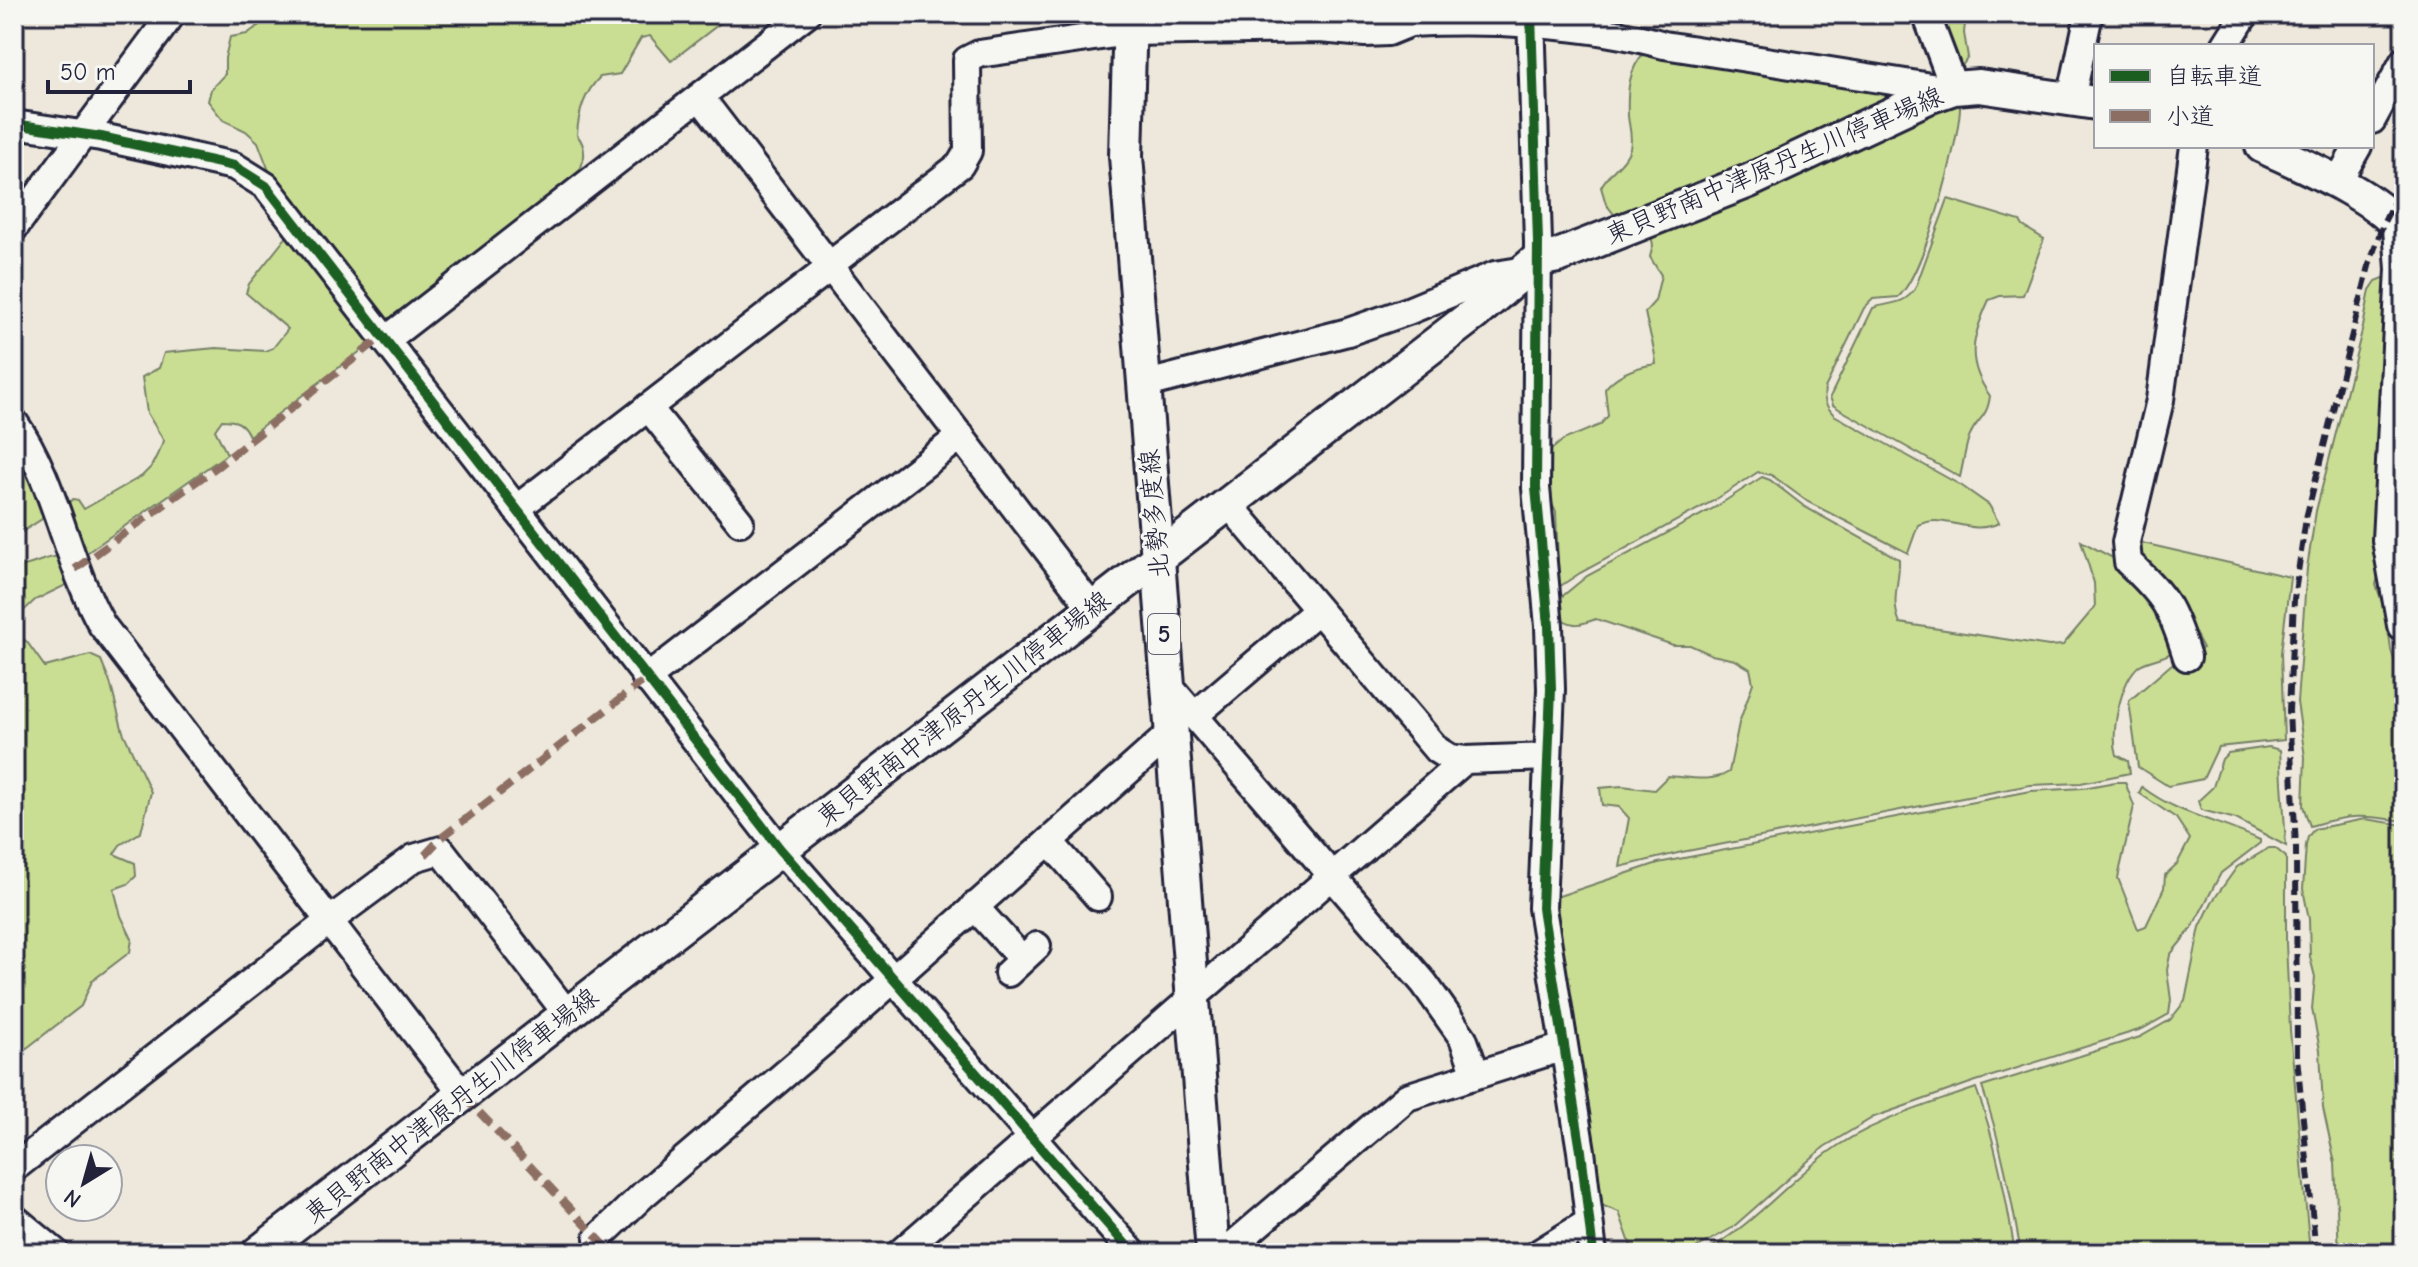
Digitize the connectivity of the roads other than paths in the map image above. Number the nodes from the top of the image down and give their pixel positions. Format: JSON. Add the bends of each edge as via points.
{"nodes":[{"id":1,"x":172,"y":14,"type":"edge"},
{"id":2,"x":806,"y":14,"type":"edge"},
{"id":3,"x":1926,"y":14,"type":"edge"},
{"id":4,"x":2089,"y":14,"type":"edge"},
{"id":5,"x":2245,"y":14,"type":"edge"},
{"id":6,"x":1409,"y":19,"type":"edge"},
{"id":7,"x":1531,"y":20,"type":"edge"},
{"id":8,"x":1129,"y":23,"type":"edge"},
{"id":9,"x":2226,"y":44,"type":"edge"},
{"id":10,"x":2404,"y":61,"type":"edge"},
{"id":11,"x":1952,"y":89,"type":"junction"},
{"id":12,"x":700,"y":97,"type":"junction"},
{"id":13,"x":2083,"y":101,"type":"edge"},
{"id":14,"x":2374,"y":116,"type":"edge"},
{"id":15,"x":14,"y":124,"type":"edge"},
{"id":16,"x":84,"y":136,"type":"junction"},
{"id":17,"x":2194,"y":148,"type":"edge"},
{"id":18,"x":2266,"y":148,"type":"edge"},
{"id":19,"x":2357,"y":148,"type":"edge"},
{"id":20,"x":2337,"y":183,"type":"junction"},
{"id":21,"x":14,"y":228,"type":"edge"},
{"id":22,"x":831,"y":265,"type":"junction"},
{"id":23,"x":1532,"y":265,"type":"junction"},
{"id":24,"x":386,"y":340,"type":"junction"},
{"id":25,"x":1143,"y":385,"type":"junction"},
{"id":26,"x":648,"y":407,"type":"junction"},
{"id":27,"x":14,"y":422,"type":"edge"},
{"id":28,"x":961,"y":436,"type":"junction"},
{"id":29,"x":1227,"y":502,"type":"junction"},
{"id":30,"x":516,"y":509,"type":"junction"},
{"id":31,"x":740,"y":522,"type":"dead end"},
{"id":32,"x":1158,"y":557,"type":"junction"},
{"id":33,"x":2401,"y":582,"type":"edge"},
{"id":34,"x":1092,"y":608,"type":"junction"},
{"id":35,"x":1317,"y":611,"type":"junction"},
{"id":36,"x":2404,"y":625,"type":"edge"},
{"id":37,"x":2187,"y":657,"type":"dead end"},
{"id":38,"x":646,"y":679,"type":"junction"},
{"id":39,"x":1183,"y":724,"type":"junction"},
{"id":40,"x":1548,"y":757,"type":"junction"},
{"id":41,"x":1465,"y":760,"type":"junction"},
{"id":42,"x":1049,"y":841,"type":"junction"},
{"id":43,"x":780,"y":849,"type":"junction"},
{"id":44,"x":1332,"y":876,"type":"junction"},
{"id":45,"x":1098,"y":897,"type":"dead end"},
{"id":46,"x":974,"y":906,"type":"junction"},
{"id":47,"x":329,"y":921,"type":"junction"},
{"id":48,"x":1022,"y":959,"type":"dead end"},
{"id":49,"x":894,"y":978,"type":"junction"},
{"id":50,"x":1192,"y":996,"type":"junction"},
{"id":51,"x":568,"y":1015,"type":"junction"},
{"id":52,"x":1564,"y":1047,"type":"junction"},
{"id":53,"x":1476,"y":1074,"type":"junction"},
{"id":54,"x":463,"y":1095,"type":"junction"},
{"id":55,"x":1032,"y":1137,"type":"junction"},
{"id":56,"x":14,"y":1168,"type":"edge"},
{"id":57,"x":14,"y":1218,"type":"edge"},
{"id":58,"x":1589,"y":1222,"type":"junction"},
{"id":59,"x":598,"y":1238,"type":"dead end"},
{"id":60,"x":56,"y":1253,"type":"edge"},
{"id":61,"x":258,"y":1253,"type":"edge"},
{"id":62,"x":900,"y":1253,"type":"edge"},
{"id":63,"x":1133,"y":1253,"type":"edge"},
{"id":64,"x":1213,"y":1253,"type":"edge"},
{"id":65,"x":1224,"y":1253,"type":"edge"},
{"id":66,"x":1539,"y":1253,"type":"edge"},
{"id":67,"x":1593,"y":1253,"type":"edge"}],
"edges":[{"from":1,"to":16,"type":"street"},
{"from":2,"to":12,"type":"street"},
{"from":3,"to":11,"type":"street"},
{"from":4,"to":13,"type":"street"},
{"from":5,"to":9,"type":"street"},
{"from":6,"to":7,"type":"street"},
{"from":6,"to":8,"type":"street","via":[[1388,32],[1365,33]]},
{"from":7,"to":11,"type":"street"},
{"from":7,"to":23,"type":"street"},
{"from":8,"to":22,"type":"street","via":[[967,60],[968,151],[960,165]]},
{"from":8,"to":25,"type":"main road","name":"北勢多度線","number":"5","via":[[1126,156]]},
{"from":10,"to":14,"type":"street"},
{"from":11,"to":13,"type":"main road","name":"東貝野南中津原丹生川停車場線","via":[[1979,86]]},
{"from":11,"to":23,"type":"main road","name":"東貝野南中津原丹生川停車場線","via":[[1749,181]]},
{"from":12,"to":22,"type":"street"},
{"from":12,"to":24,"type":"street"},
{"from":15,"to":16,"type":"street"},
{"from":16,"to":21,"type":"street"},
{"from":16,"to":24,"type":"street","via":[[234,166],[266,186]]},
{"from":17,"to":37,"type":"street","via":[[2160,400],[2126,542],[2128,562],[2156,587],[2174,616]]},
{"from":18,"to":20,"type":"main road"},
{"from":19,"to":20,"type":"street"},
{"from":20,"to":33,"type":"main road","via":[[2395,221],[2402,235],[2389,540]]},
{"from":22,"to":26,"type":"street"},
{"from":22,"to":28,"type":"street"},
{"from":23,"to":25,"type":"street","via":[[1348,332]]},
{"from":23,"to":29,"type":"main road","name":"東貝野南中津原丹生川停車場線"},
{"from":23,"to":40,"type":"street","via":[[1536,488],[1549,626]]},
{"from":24,"to":30,"type":"street"},
{"from":25,"to":32,"type":"main road","name":"北勢多度線","number":"5"},
{"from":26,"to":30,"type":"street"},
{"from":26,"to":31,"type":"street"},
{"from":27,"to":47,"type":"street","via":[[34,456],[75,569],[102,625]]},
{"from":28,"to":34,"type":"street"},
{"from":28,"to":38,"type":"street"},
{"from":29,"to":32,"type":"main road","name":"東貝野南中津原丹生川停車場線"},
{"from":29,"to":35,"type":"street"},
{"from":30,"to":38,"type":"street"},
{"from":32,"to":34,"type":"main road","name":"東貝野南中津原丹生川停車場線"},
{"from":32,"to":39,"type":"main road","name":"北勢多度線","number":"5","via":[[1167,684]]},
{"from":33,"to":36,"type":"main road"},
{"from":34,"to":43,"type":"main road","name":"東貝野南中津原丹生川停車場線"},
{"from":35,"to":39,"type":"street"},
{"from":35,"to":41,"type":"street","via":[[1437,750]]},
{"from":38,"to":43,"type":"street"},
{"from":39,"to":42,"type":"street"},
{"from":39,"to":44,"type":"street"},
{"from":39,"to":50,"type":"main road","name":"北勢多度線","number":"5"},
{"from":40,"to":41,"type":"street"},
{"from":40,"to":52,"type":"street","via":[[1542,908]]},
{"from":41,"to":44,"type":"street"},
{"from":42,"to":45,"type":"street"},
{"from":42,"to":46,"type":"street"},
{"from":43,"to":49,"type":"street"},
{"from":43,"to":51,"type":"main road","name":"東貝野南中津原丹生川停車場線"},
{"from":44,"to":50,"type":"street"},
{"from":44,"to":53,"type":"street","via":[[1448,1013]]},
{"from":46,"to":48,"type":"street"},
{"from":46,"to":49,"type":"street"},
{"from":47,"to":51,"type":"street","via":[[414,858],[441,850]]},
{"from":47,"to":54,"type":"street"},
{"from":47,"to":56,"type":"street"},
{"from":49,"to":55,"type":"street"},
{"from":49,"to":59,"type":"street"},
{"from":50,"to":55,"type":"street"},
{"from":50,"to":64,"type":"main road","name":"北勢多度線","number":"5"},
{"from":51,"to":54,"type":"main road","name":"東貝野南中津原丹生川停車場線"},
{"from":52,"to":53,"type":"street"},
{"from":52,"to":58,"type":"street"},
{"from":53,"to":65,"type":"street","via":[[1415,1093],[1392,1107]]},
{"from":54,"to":61,"type":"main road","name":"東貝野南中津原丹生川停車場線"},
{"from":55,"to":62,"type":"street"},
{"from":55,"to":63,"type":"street"},
{"from":57,"to":60,"type":"street"},
{"from":58,"to":66,"type":"street"},
{"from":58,"to":67,"type":"street"}]}
